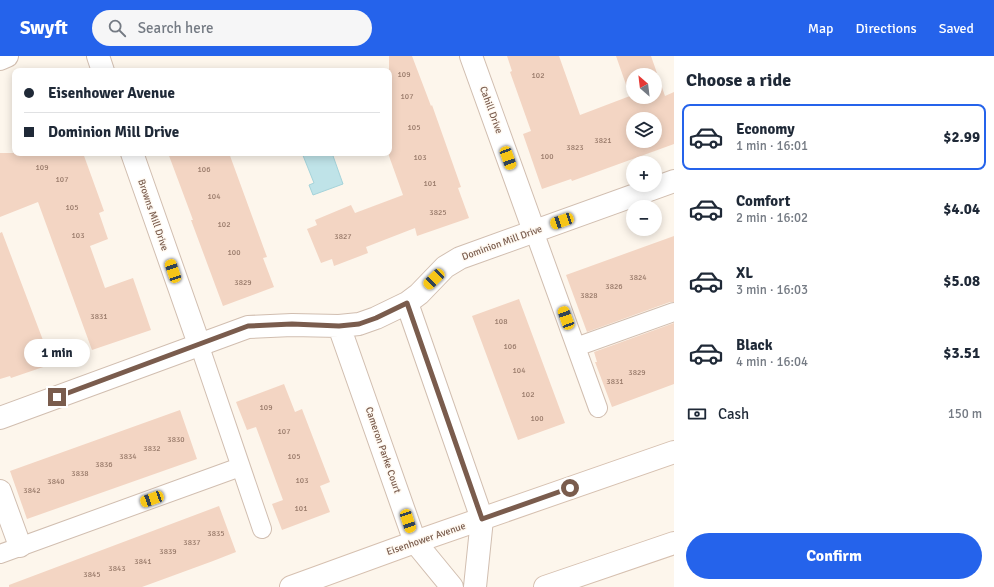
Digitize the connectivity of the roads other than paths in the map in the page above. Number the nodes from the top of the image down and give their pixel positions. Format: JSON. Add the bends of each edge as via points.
{"nodes":[{"id":1,"x":7,"y":56,"type":"edge"},
{"id":2,"x":98,"y":56,"type":"edge"},
{"id":3,"x":471,"y":56,"type":"edge"},
{"id":4,"x":0,"y":59,"type":"edge"},
{"id":5,"x":102,"y":68,"type":"edge"},
{"id":6,"x":133,"y":156,"type":"edge"},
{"id":7,"x":674,"y":181,"type":"edge"},
{"id":8,"x":534,"y":231,"type":"junction"},
{"id":9,"x":407,"y":303,"type":"junction"},
{"id":10,"x":674,"y":312,"type":"edge"},
{"id":11,"x":339,"y":326,"type":"junction"},
{"id":12,"x":199,"y":344,"type":"junction"},
{"id":13,"x":576,"y":347,"type":"junction"},
{"id":14,"x":598,"y":408,"type":"dead end"},
{"id":15,"x":0,"y":418,"type":"edge"},
{"id":16,"x":674,"y":452,"type":"edge"},
{"id":17,"x":240,"y":467,"type":"junction"},
{"id":18,"x":0,"y":491,"type":"edge"},
{"id":19,"x":482,"y":519,"type":"junction"},
{"id":20,"x":262,"y":529,"type":"dead end"},
{"id":21,"x":415,"y":542,"type":"junction"},
{"id":22,"x":674,"y":542,"type":"edge"},
{"id":23,"x":10,"y":550,"type":"edge"},
{"id":24,"x":291,"y":587,"type":"edge"},
{"id":25,"x":452,"y":587,"type":"edge"},
{"id":26,"x":475,"y":587,"type":"edge"},
{"id":27,"x":545,"y":587,"type":"edge"}],
"edges":[{"from":1,"to":4,"type":"street"},
{"from":2,"to":5,"type":"street"},
{"from":3,"to":8,"type":"street","name":"Cahill Drive"},
{"from":6,"to":12,"type":"street","name":"Browns Mill Drive"},
{"from":7,"to":8,"type":"street","name":"Dominion Mill Drive"},
{"from":8,"to":9,"type":"street","name":"Dominion Mill Drive","via":[[460,258],[445,267]]},
{"from":8,"to":13,"type":"lane"},
{"from":9,"to":11,"type":"street","name":"Dominion Mill Drive","via":[[359,324]]},
{"from":9,"to":19,"type":"street"},
{"from":10,"to":13,"type":"lane"},
{"from":11,"to":12,"type":"street","name":"Dominion Mill Drive","via":[[248,326]]},
{"from":11,"to":21,"type":"street","name":"Cameron Parke Court"},
{"from":12,"to":15,"type":"street","name":"Dominion Mill Drive"},
{"from":12,"to":17,"type":"lane"},
{"from":13,"to":14,"type":"lane"},
{"from":16,"to":19,"type":"street","name":"Eisenhower Avenue"},
{"from":17,"to":20,"type":"lane"},
{"from":17,"to":23,"type":"lane"},
{"from":18,"to":23,"type":"street"},
{"from":19,"to":21,"type":"street","name":"Eisenhower Avenue"},
{"from":19,"to":26,"type":"street"},
{"from":21,"to":24,"type":"street","name":"Eisenhower Avenue"},
{"from":21,"to":25,"type":"street","name":"Cameron Parke Court"},
{"from":22,"to":27,"type":"street"}]}
